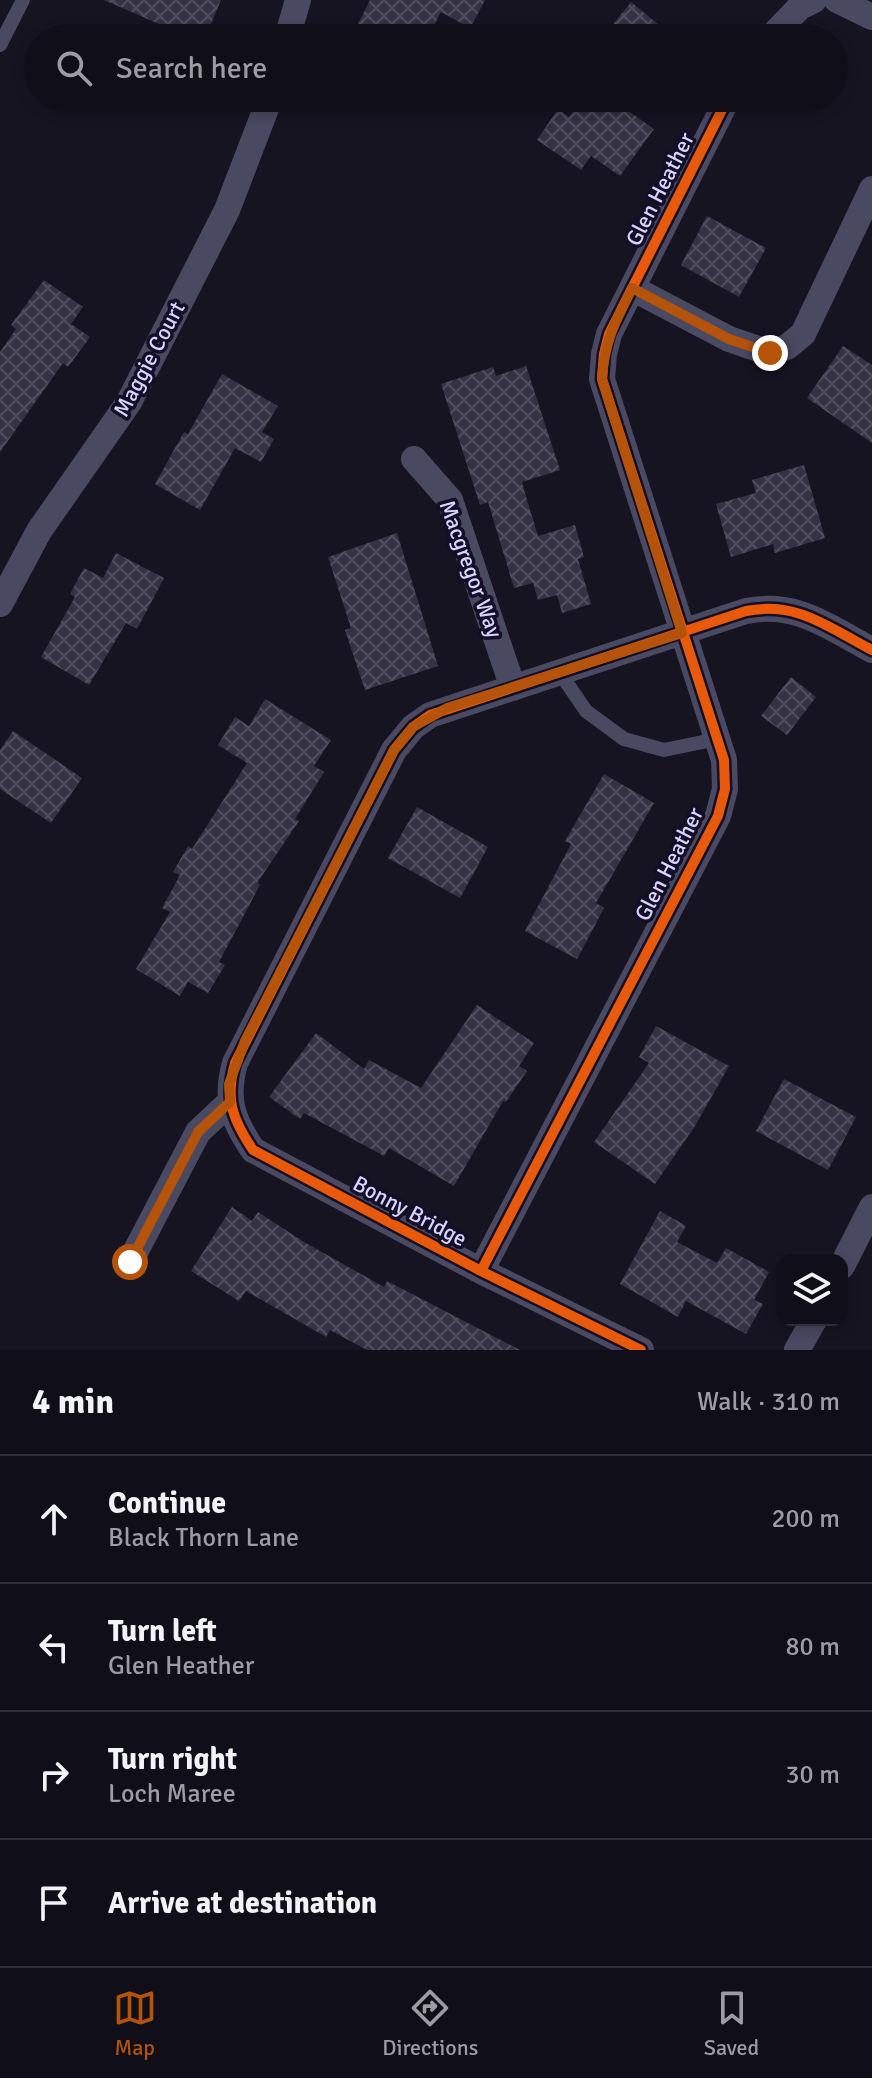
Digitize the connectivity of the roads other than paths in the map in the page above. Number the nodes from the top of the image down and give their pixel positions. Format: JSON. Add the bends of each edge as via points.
{"nodes":[{"id":1,"x":23,"y":0,"type":"edge"},
{"id":2,"x":298,"y":0,"type":"edge"},
{"id":3,"x":814,"y":0,"type":"edge"},
{"id":4,"x":837,"y":0,"type":"edge"},
{"id":5,"x":872,"y":17,"type":"edge"},
{"id":6,"x":291,"y":24,"type":"edge"},
{"id":7,"x":784,"y":24,"type":"edge"},
{"id":8,"x":1,"y":40,"type":"edge"},
{"id":9,"x":265,"y":112,"type":"edge"},
{"id":10,"x":721,"y":112,"type":"edge"},
{"id":11,"x":872,"y":189,"type":"edge"},
{"id":12,"x":632,"y":288,"type":"junction"},
{"id":13,"x":414,"y":459,"type":"dead end"},
{"id":14,"x":0,"y":604,"type":"edge"},
{"id":15,"x":682,"y":633,"type":"junction"},
{"id":16,"x":872,"y":650,"type":"edge"},
{"id":17,"x":560,"y":673,"type":"junction"},
{"id":18,"x":513,"y":688,"type":"junction"},
{"id":19,"x":717,"y":739,"type":"junction"},
{"id":20,"x":230,"y":1102,"type":"junction"},
{"id":21,"x":872,"y":1207,"type":"edge"},
{"id":22,"x":848,"y":1254,"type":"edge"},
{"id":23,"x":130,"y":1262,"type":"dead end"},
{"id":24,"x":481,"y":1271,"type":"junction"},
{"id":25,"x":811,"y":1326,"type":"edge"},
{"id":26,"x":641,"y":1350,"type":"edge"},
{"id":27,"x":797,"y":1350,"type":"edge"}],
"edges":[{"from":1,"to":8,"type":"lane"},
{"from":2,"to":6,"type":"street"},
{"from":3,"to":7,"type":"street"},
{"from":4,"to":5,"type":"street"},
{"from":9,"to":14,"type":"street","name":"Maggie Court","via":[[227,210],[129,402],[39,531]]},
{"from":10,"to":12,"type":"street","name":"Glen Heather"},
{"from":11,"to":12,"type":"street","via":[[803,334],[787,347],[770,353],[729,339]]},
{"from":12,"to":15,"type":"street","name":"Glen Heather","via":[[609,334],[602,379]]},
{"from":13,"to":18,"type":"street","name":"Macgregor Way","via":[[450,500]]},
{"from":15,"to":16,"type":"street","via":[[769,606],[796,610]]},
{"from":15,"to":17,"type":"street"},
{"from":15,"to":19,"type":"street","name":"Glen Heather"},
{"from":17,"to":18,"type":"street"},
{"from":17,"to":19,"type":"lane","via":[[586,711],[624,739],[664,750]]},
{"from":18,"to":20,"type":"street","via":[[430,715],[394,750],[245,1041],[229,1084]]},
{"from":19,"to":24,"type":"street","name":"Glen Heather","via":[[725,789],[718,816]]},
{"from":20,"to":23,"type":"street","via":[[198,1132]]},
{"from":20,"to":24,"type":"street","name":"Bonny Bridge","via":[[253,1150]]},
{"from":21,"to":22,"type":"street"},
{"from":24,"to":26,"type":"street","name":"Bonny Bridge"},
{"from":25,"to":27,"type":"street"}]}
